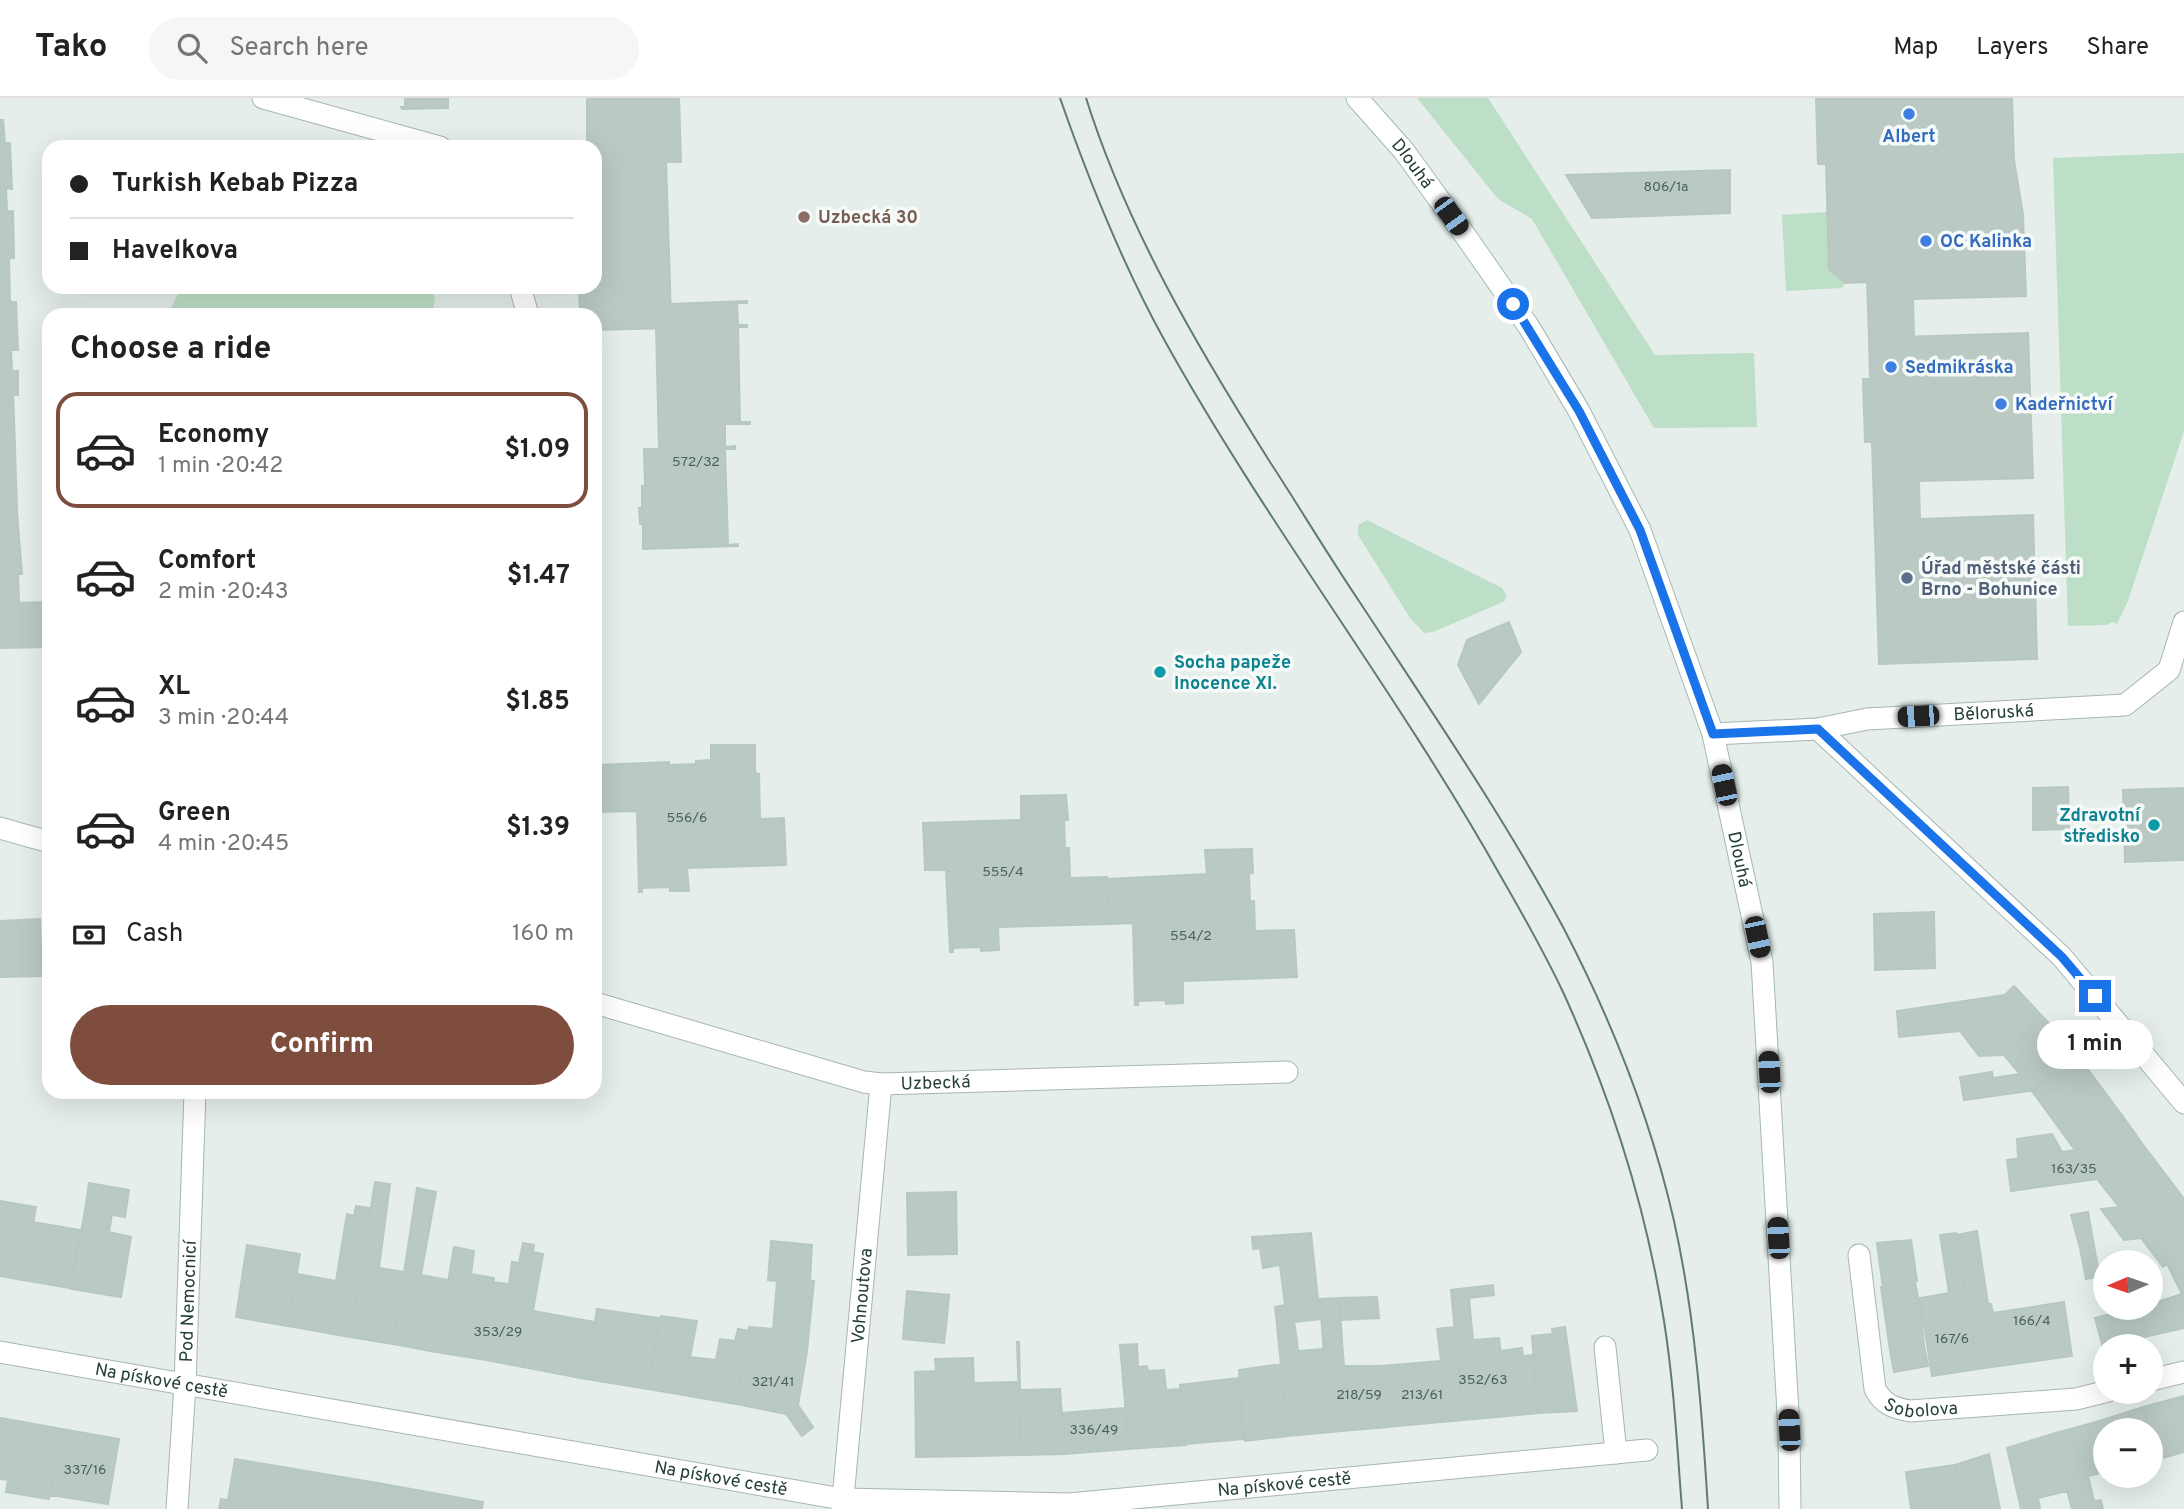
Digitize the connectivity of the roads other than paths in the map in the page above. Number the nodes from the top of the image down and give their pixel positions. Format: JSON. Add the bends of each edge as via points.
{"nodes":[{"id":1,"x":263,"y":98,"type":"edge"},
{"id":2,"x":1356,"y":98,"type":"edge"},
{"id":3,"x":415,"y":140,"type":"edge"},
{"id":4,"x":2184,"y":622,"type":"edge"},
{"id":5,"x":1818,"y":729,"type":"junction"},
{"id":6,"x":1713,"y":734,"type":"junction"},
{"id":7,"x":0,"y":828,"type":"edge"},
{"id":8,"x":42,"y":840,"type":"edge"},
{"id":9,"x":602,"y":1005,"type":"edge"},
{"id":10,"x":1287,"y":1072,"type":"dead end"},
{"id":11,"x":881,"y":1084,"type":"junction"},
{"id":12,"x":195,"y":1099,"type":"edge"},
{"id":13,"x":2184,"y":1103,"type":"edge"},
{"id":14,"x":1860,"y":1255,"type":"dead end"},
{"id":15,"x":1605,"y":1347,"type":"dead end"},
{"id":16,"x":0,"y":1352,"type":"edge"},
{"id":17,"x":2184,"y":1372,"type":"edge"},
{"id":18,"x":2163,"y":1377,"type":"edge"},
{"id":19,"x":185,"y":1385,"type":"junction"},
{"id":20,"x":2093,"y":1395,"type":"edge"},
{"id":21,"x":1647,"y":1450,"type":"dead end"},
{"id":22,"x":1616,"y":1453,"type":"junction"},
{"id":23,"x":842,"y":1504,"type":"edge"},
{"id":24,"x":177,"y":1509,"type":"edge"},
{"id":25,"x":1790,"y":1509,"type":"edge"}],
"edges":[{"from":1,"to":3,"type":"street"},
{"from":2,"to":6,"type":"street","name":"Dlouhá","via":[[1404,151],[1529,327],[1579,411],[1640,530]]},
{"from":4,"to":5,"type":"street","name":"Běloruská","via":[[2169,670],[2125,705],[1867,719]]},
{"from":5,"to":6,"type":"street","name":"Běloruská"},
{"from":5,"to":13,"type":"street","via":[[2062,957]]},
{"from":6,"to":25,"type":"street","name":"Dlouhá","via":[[1762,962]]},
{"from":7,"to":8,"type":"street"},
{"from":9,"to":11,"type":"street","name":"Uzbecká"},
{"from":10,"to":11,"type":"street","name":"Uzbecká"},
{"from":11,"to":23,"type":"street","name":"Vohnoutova"},
{"from":12,"to":19,"type":"street","name":"Pod Nemocnicí"},
{"from":14,"to":20,"type":"street","name":"Sobolova","via":[[1875,1389],[1894,1408],[1910,1411]]},
{"from":15,"to":22,"type":"street"},
{"from":16,"to":19,"type":"street","name":"Na pískové cestě"},
{"from":17,"to":18,"type":"street"},
{"from":19,"to":23,"type":"street","name":"Na pískové cestě"},
{"from":19,"to":24,"type":"street","name":"Pod Nemocnicí"},
{"from":21,"to":22,"type":"street","name":"Na pískové cestě"},
{"from":22,"to":23,"type":"street","name":"Na pískové cestě","via":[[1069,1504]]}]}
